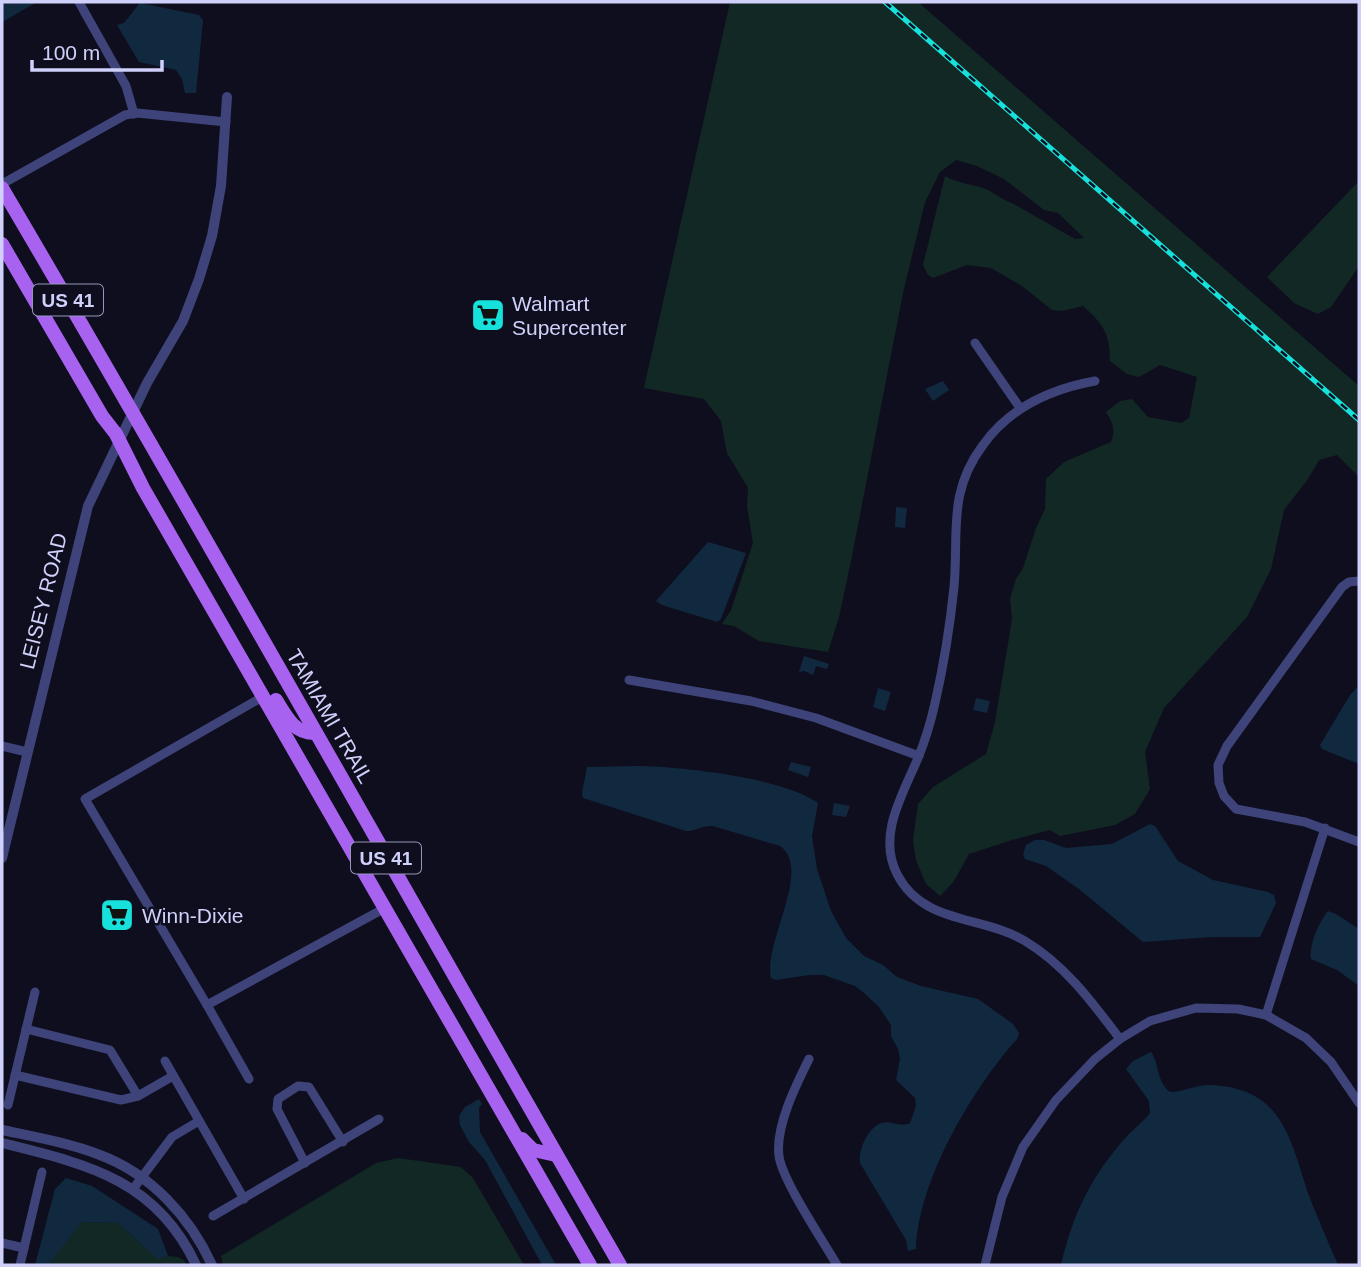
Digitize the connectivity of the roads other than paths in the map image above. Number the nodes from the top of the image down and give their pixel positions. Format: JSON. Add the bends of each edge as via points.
{"nodes":[{"id":1,"x":79,"y":2,"type":"edge"},
{"id":2,"x":227,"y":97,"type":"dead end"},
{"id":3,"x":134,"y":114,"type":"junction"},
{"id":4,"x":226,"y":122,"type":"junction"},
{"id":5,"x":2,"y":186,"type":"edge"},
{"id":6,"x":2,"y":244,"type":"edge"},
{"id":7,"x":975,"y":342,"type":"dead end"},
{"id":8,"x":1095,"y":381,"type":"dead end"},
{"id":9,"x":1020,"y":408,"type":"junction"},
{"id":10,"x":133,"y":411,"type":"junction"},
{"id":11,"x":120,"y":442,"type":"junction"},
{"id":12,"x":1359,"y":581,"type":"edge"},
{"id":13,"x":241,"y":657,"type":"junction"},
{"id":14,"x":629,"y":680,"type":"dead end"},
{"id":15,"x":264,"y":696,"type":"junction"},
{"id":16,"x":315,"y":733,"type":"junction"},
{"id":17,"x":2,"y":746,"type":"edge"},
{"id":18,"x":27,"y":752,"type":"junction"},
{"id":19,"x":919,"y":756,"type":"junction"},
{"id":20,"x":1325,"y":828,"type":"junction"},
{"id":21,"x":1359,"y":842,"type":"edge"},
{"id":22,"x":2,"y":858,"type":"edge"},
{"id":23,"x":385,"y":908,"type":"junction"},
{"id":24,"x":425,"y":928,"type":"junction"},
{"id":25,"x":35,"y":992,"type":"dead end"},
{"id":26,"x":207,"y":1005,"type":"junction"},
{"id":27,"x":1266,"y":1014,"type":"junction"},
{"id":28,"x":26,"y":1029,"type":"junction"},
{"id":29,"x":1120,"y":1039,"type":"junction"},
{"id":30,"x":809,"y":1059,"type":"dead end"},
{"id":31,"x":165,"y":1061,"type":"dead end"},
{"id":32,"x":15,"y":1075,"type":"junction"},
{"id":33,"x":173,"y":1076,"type":"junction"},
{"id":34,"x":249,"y":1079,"type":"dead end"},
{"id":35,"x":138,"y":1096,"type":"junction"},
{"id":36,"x":1359,"y":1103,"type":"edge"},
{"id":37,"x":8,"y":1105,"type":"dead end"},
{"id":38,"x":379,"y":1119,"type":"dead end"},
{"id":39,"x":199,"y":1121,"type":"junction"},
{"id":40,"x":2,"y":1130,"type":"edge"},
{"id":41,"x":513,"y":1131,"type":"junction"},
{"id":42,"x":343,"y":1142,"type":"junction"},
{"id":43,"x":2,"y":1143,"type":"edge"},
{"id":44,"x":556,"y":1155,"type":"junction"},
{"id":45,"x":305,"y":1163,"type":"junction"},
{"id":46,"x":42,"y":1172,"type":"dead end"},
{"id":47,"x":141,"y":1177,"type":"junction"},
{"id":48,"x":133,"y":1189,"type":"junction"},
{"id":49,"x":244,"y":1199,"type":"junction"},
{"id":50,"x":213,"y":1216,"type":"dead end"},
{"id":51,"x":2,"y":1243,"type":"edge"},
{"id":52,"x":24,"y":1248,"type":"junction"},
{"id":53,"x":20,"y":1265,"type":"edge"},
{"id":54,"x":196,"y":1265,"type":"edge"},
{"id":55,"x":212,"y":1265,"type":"edge"},
{"id":56,"x":590,"y":1265,"type":"edge"},
{"id":57,"x":620,"y":1265,"type":"edge"},
{"id":58,"x":837,"y":1265,"type":"edge"},
{"id":59,"x":985,"y":1265,"type":"edge"}],
"edges":[{"from":1,"to":3,"type":"street","via":[[125,86]]},
{"from":2,"to":4,"type":"street","name":"LEISEY ROAD"},
{"from":3,"to":4,"type":"street"},
{"from":3,"to":5,"type":"street","via":[[113,120]]},
{"from":4,"to":10,"type":"street","name":"LEISEY ROAD","via":[[221,186],[199,279],[183,321]]},
{"from":5,"to":10,"type":"main road","name":"TAMIAMI TRAIL","number":"US 41"},
{"from":6,"to":11,"type":"main road","number":"US 41"},
{"from":7,"to":9,"type":"street"},
{"from":8,"to":9,"type":"street","via":[[1050,392]]},
{"from":9,"to":19,"type":"street","via":[[983,445],[956,505],[947,649]]},
{"from":10,"to":11,"type":"street","name":"LEISEY ROAD"},
{"from":10,"to":16,"type":"main road","name":"TAMIAMI TRAIL","number":"US 41"},
{"from":11,"to":13,"type":"main road","number":"US 41"},
{"from":11,"to":18,"type":"street","name":"LEISEY ROAD","via":[[88,506]]},
{"from":12,"to":20,"type":"street","via":[[1342,586],[1217,765],[1224,796],[1236,808]]},
{"from":13,"to":15,"type":"main road","number":"US 41"},
{"from":13,"to":16,"type":"main road","via":[[258,667],[290,722],[300,731]]},
{"from":14,"to":19,"type":"street","via":[[764,704]]},
{"from":15,"to":23,"type":"main road","number":"US 41"},
{"from":15,"to":26,"type":"street","via":[[85,799]]},
{"from":16,"to":24,"type":"main road","name":"TAMIAMI TRAIL","number":"US 41"},
{"from":17,"to":18,"type":"street"},
{"from":18,"to":22,"type":"street","name":"LEISEY ROAD"},
{"from":19,"to":29,"type":"street","via":[[891,829],[892,861],[906,887],[929,908],[1025,941],[1055,962]]},
{"from":20,"to":21,"type":"street"},
{"from":20,"to":27,"type":"street"},
{"from":23,"to":24,"type":"main road","via":[[402,907]]},
{"from":23,"to":26,"type":"street"},
{"from":23,"to":41,"type":"main road","number":"US 41"},
{"from":24,"to":44,"type":"main road","name":"TAMIAMI TRAIL","number":"US 41"},
{"from":25,"to":28,"type":"street"},
{"from":26,"to":34,"type":"street"},
{"from":27,"to":29,"type":"street","via":[[1196,1008],[1150,1021]]},
{"from":27,"to":36,"type":"street","via":[[1306,1038],[1331,1062]]},
{"from":28,"to":32,"type":"street"},
{"from":28,"to":35,"type":"street","via":[[110,1050]]},
{"from":29,"to":59,"type":"street","via":[[1056,1100],[1023,1147],[1002,1197]]},
{"from":30,"to":58,"type":"street","via":[[793,1093],[779,1158]]},
{"from":31,"to":33,"type":"street"},
{"from":32,"to":35,"type":"street","via":[[121,1100]]},
{"from":32,"to":37,"type":"street"},
{"from":33,"to":35,"type":"street"},
{"from":33,"to":39,"type":"street"},
{"from":38,"to":42,"type":"street"},
{"from":39,"to":47,"type":"street","via":[[172,1137]]},
{"from":39,"to":49,"type":"street"},
{"from":40,"to":47,"type":"street","via":[[103,1156]]},
{"from":41,"to":44,"type":"main road","via":[[533,1150]]},
{"from":41,"to":56,"type":"main road","number":"US 41"},
{"from":42,"to":45,"type":"street"},
{"from":42,"to":45,"type":"street","via":[[316,1095],[309,1087],[298,1086],[278,1099],[277,1108]]},
{"from":43,"to":48,"type":"street","via":[[87,1165]]},
{"from":44,"to":57,"type":"main road","name":"TAMIAMI TRAIL","number":"US 41"},
{"from":45,"to":49,"type":"street"},
{"from":46,"to":52,"type":"street"},
{"from":47,"to":48,"type":"street"},
{"from":47,"to":55,"type":"street","via":[[173,1204]]},
{"from":48,"to":54,"type":"street","via":[[168,1221]]},
{"from":49,"to":50,"type":"street"},
{"from":51,"to":52,"type":"street"},
{"from":52,"to":53,"type":"street"}]}
